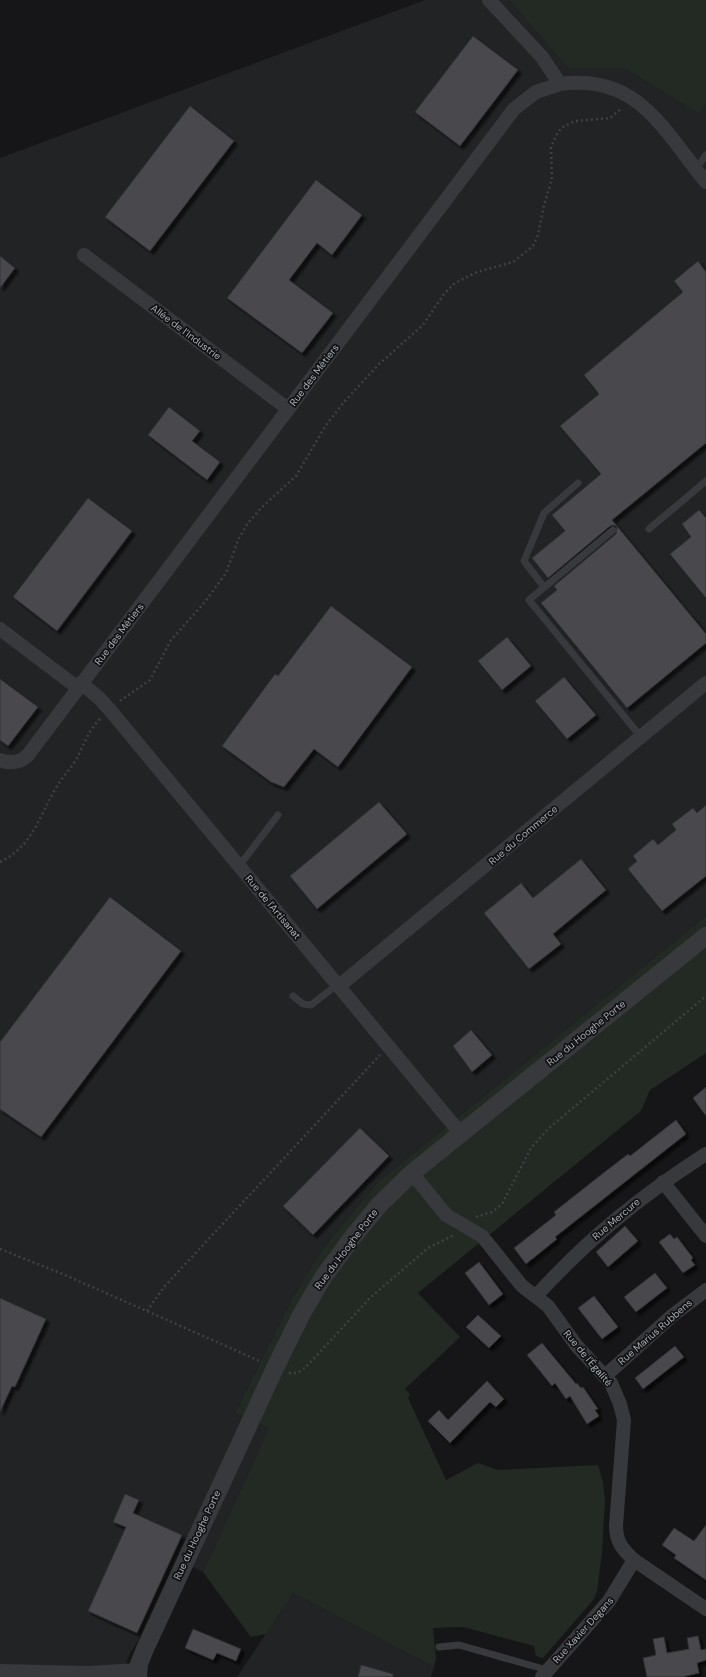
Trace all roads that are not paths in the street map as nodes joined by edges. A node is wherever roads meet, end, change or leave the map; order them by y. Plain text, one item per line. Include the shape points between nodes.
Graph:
1 (489, 0) edge
2 (560, 84) junction
3 (706, 155) edge
4 (696, 169) junction
5 (706, 182) edge
6 (84, 255) dead end
7 (288, 409) junction
8 (706, 481) edge
9 (578, 483) dead end
10 (613, 530) dead end
11 (649, 530) dead end
12 (544, 587) junction
13 (0, 629) edge
14 (706, 683) edge
15 (79, 686) junction
16 (641, 737) junction
17 (0, 760) edge
18 (278, 815) dead end
19 (239, 866) junction
20 (706, 936) edge
21 (339, 985) junction
22 (293, 996) dead end
23 (461, 1134) junction
24 (706, 1154) edge
25 (412, 1173) junction
26 (663, 1182) junction
27 (706, 1236) edge
28 (706, 1290) edge
29 (536, 1296) junction
30 (605, 1376) junction
31 (634, 1560) junction
32 (706, 1609) edge
33 (439, 1647) dead end
34 (0, 1671) edge
35 (138, 1674) edge
36 (544, 1674) edge

1 - 2 street via 542,57
2 - 4 street, Rue des Métiers via 599,83 616,88 632,97 660,124
2 - 7 street, Rue des Métiers via 536,92 514,110
3 - 4 lane
4 - 5 street, Rue des Métiers
6 - 7 street, Allée de l’Industrie
7 - 15 street, Rue des Métiers
8 - 11 lane
9 - 12 lane via 544,513 524,561
10 - 12 lane
12 - 16 lane via 529,600
13 - 15 street, Rue de l'Artisanat
14 - 16 street, Rue du Commerce
15 - 17 street, Rue des Métiers via 24,758 13,763
15 - 19 street, Rue de l'Artisanat via 99,698 110,710
16 - 21 street, Rue du Commerce
18 - 19 lane
19 - 21 street, Rue de l'Artisanat
20 - 23 street, Rue du Hooghe Porte
21 - 22 lane via 311,1006 303,1004
21 - 23 street, Rue de l'Artisanat
23 - 25 street, Rue du Hooghe Porte
24 - 26 street, Rue Mercure
25 - 29 street, Rue de l'Égalité via 446,1215 482,1236 522,1286
25 - 35 street, Rue du Hooghe Porte via 370,1216 333,1263 305,1308 145,1649
26 - 27 street
26 - 29 street, Rue Mercure via 625,1210 591,1240
28 - 30 street, Rue Marius Rubbens via 673,1315
29 - 30 street, Rue de l'Égalité via 548,1306 570,1338
30 - 31 street, Rue de l'Égalité via 614,1389 624,1420 616,1534 620,1546
31 - 32 street, Rue de l'Égalité
31 - 36 street, Rue Xavier Degans via 609,1601
33 - 36 lane via 459,1645
34 - 35 street

